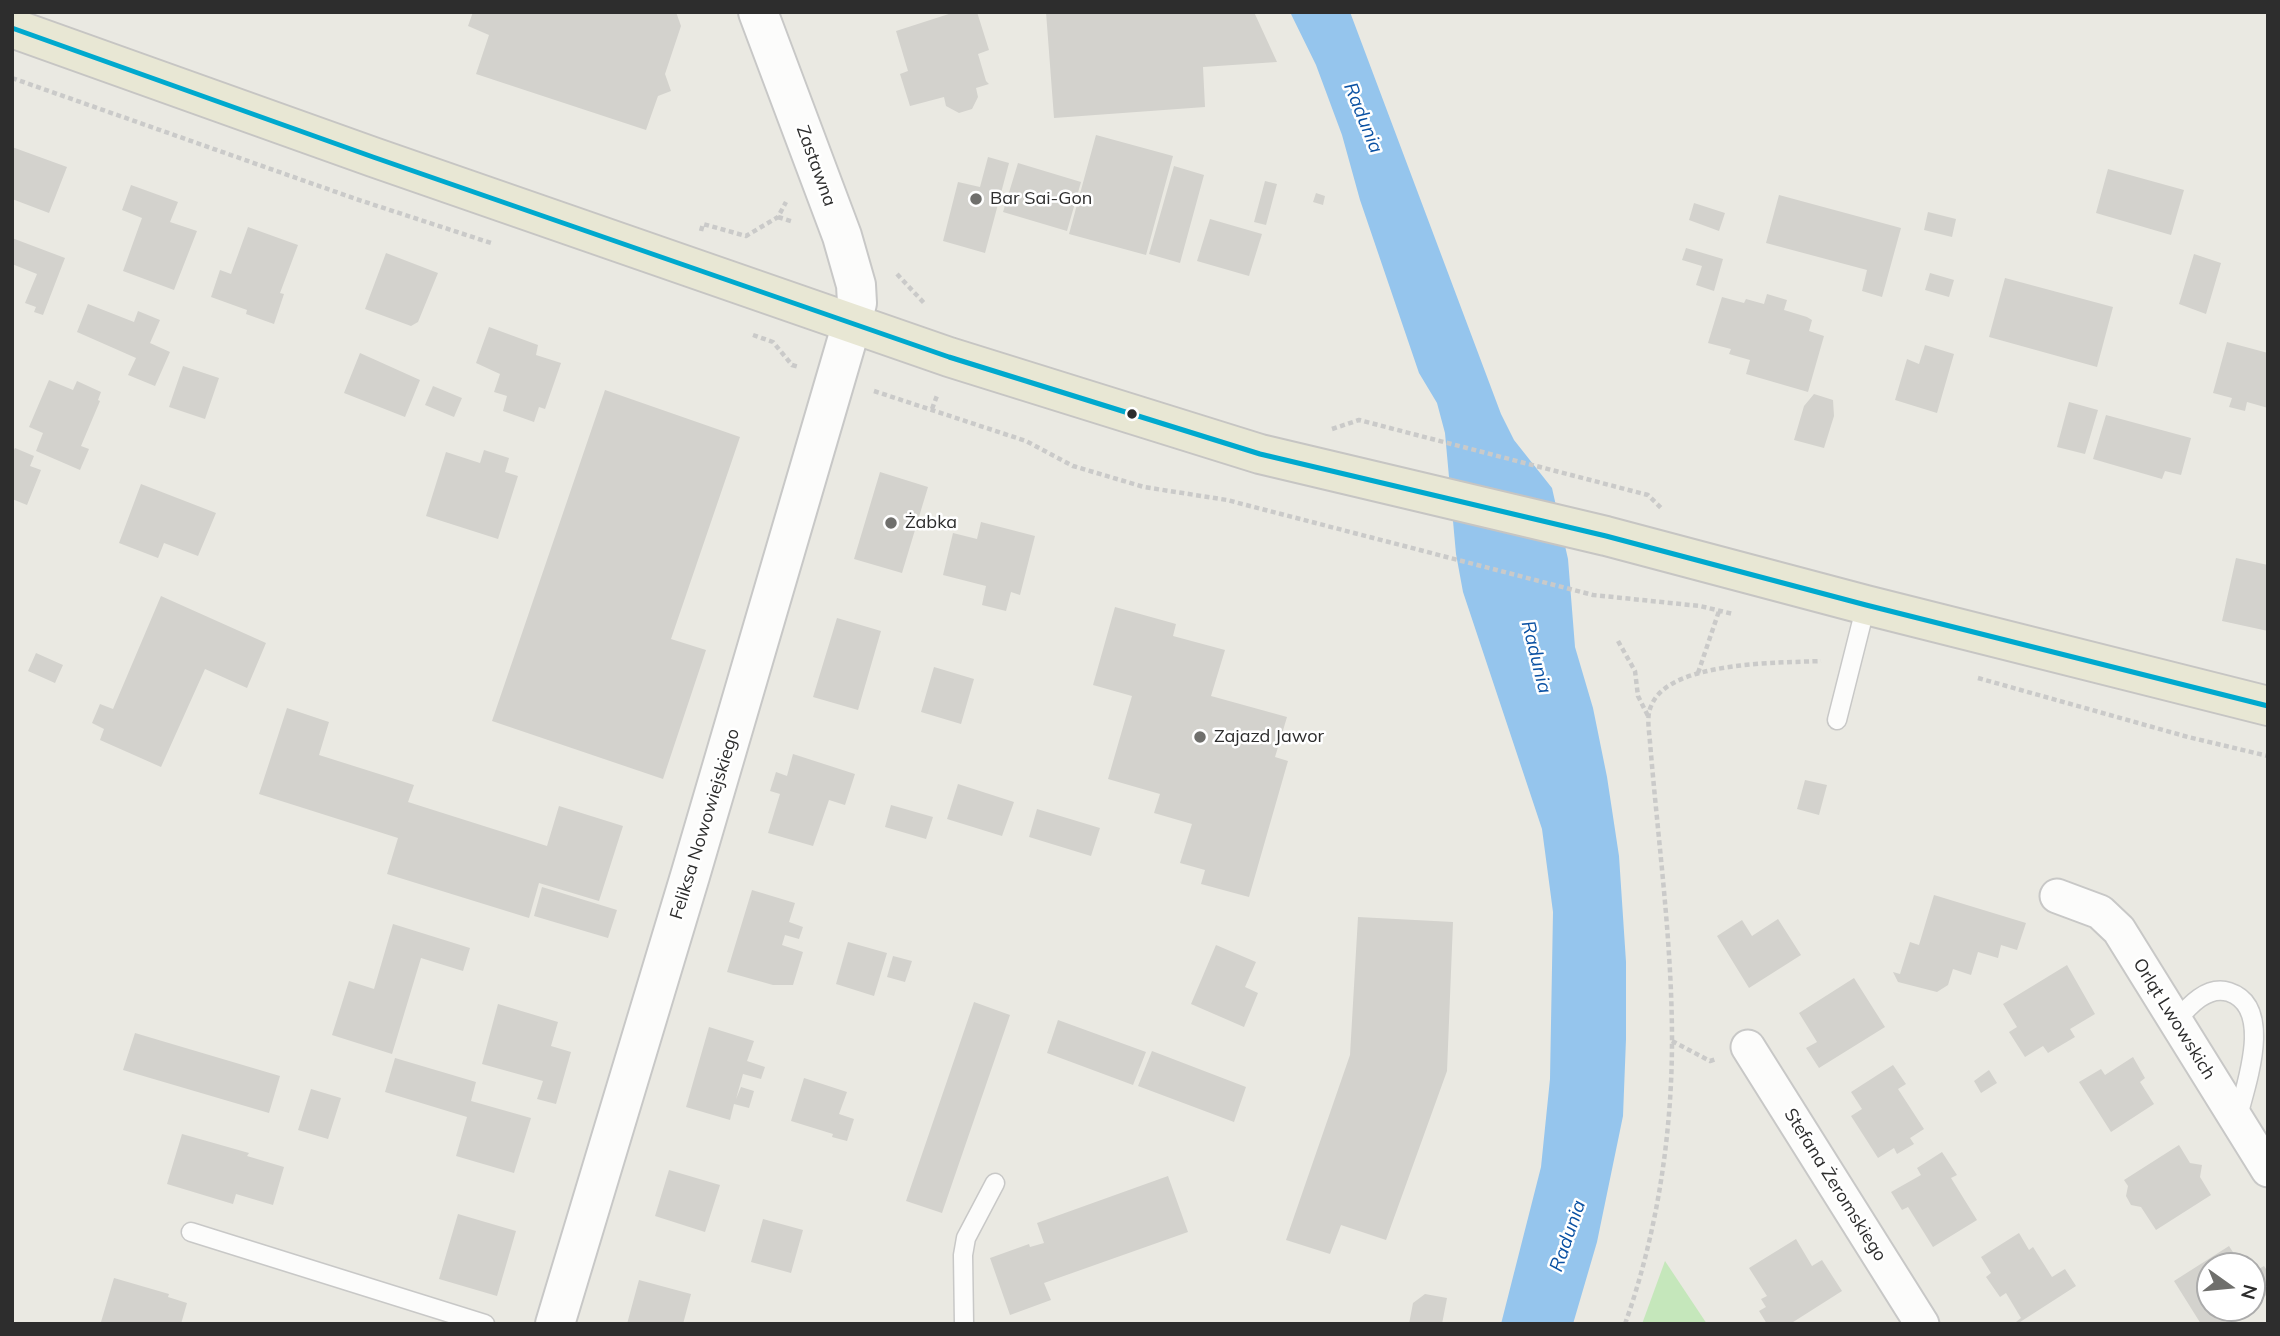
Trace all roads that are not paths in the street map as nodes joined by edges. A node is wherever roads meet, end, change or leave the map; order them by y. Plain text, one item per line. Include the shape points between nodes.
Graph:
1 (758, 12) edge
2 (12, 28) edge
3 (852, 323) junction
4 (1866, 605) junction
5 (2268, 706) edge
6 (1837, 720) dead end
7 (2057, 896) dead end
8 (2176, 1021) junction
9 (1748, 1047) dead end
10 (2237, 1120) junction
11 (2268, 1170) edge
12 (995, 1183) dead end
13 (191, 1232) dead end
14 (485, 1324) edge
15 (555, 1324) edge
16 (964, 1324) edge
17 (1922, 1324) edge

1 - 3 street, Zastawna via 842,236 856,285
2 - 3 main road
3 - 4 main road via 949,358 1260,454 1606,536
3 - 15 street, Feliksa Nowowiejskiego
4 - 5 main road
4 - 6 lane via 1851,642
7 - 8 street, Orląt Lwowskich via 2100,912 2119,930
8 - 10 street, Orląt Lwowskich
8 - 10 lane via 2202,995 2223,990 2239,996 2248,1006 2254,1049
9 - 17 street, Stefana Żeromskiego
10 - 11 street, Orląt Lwowskich
12 - 16 lane via 966,1238
13 - 14 lane

